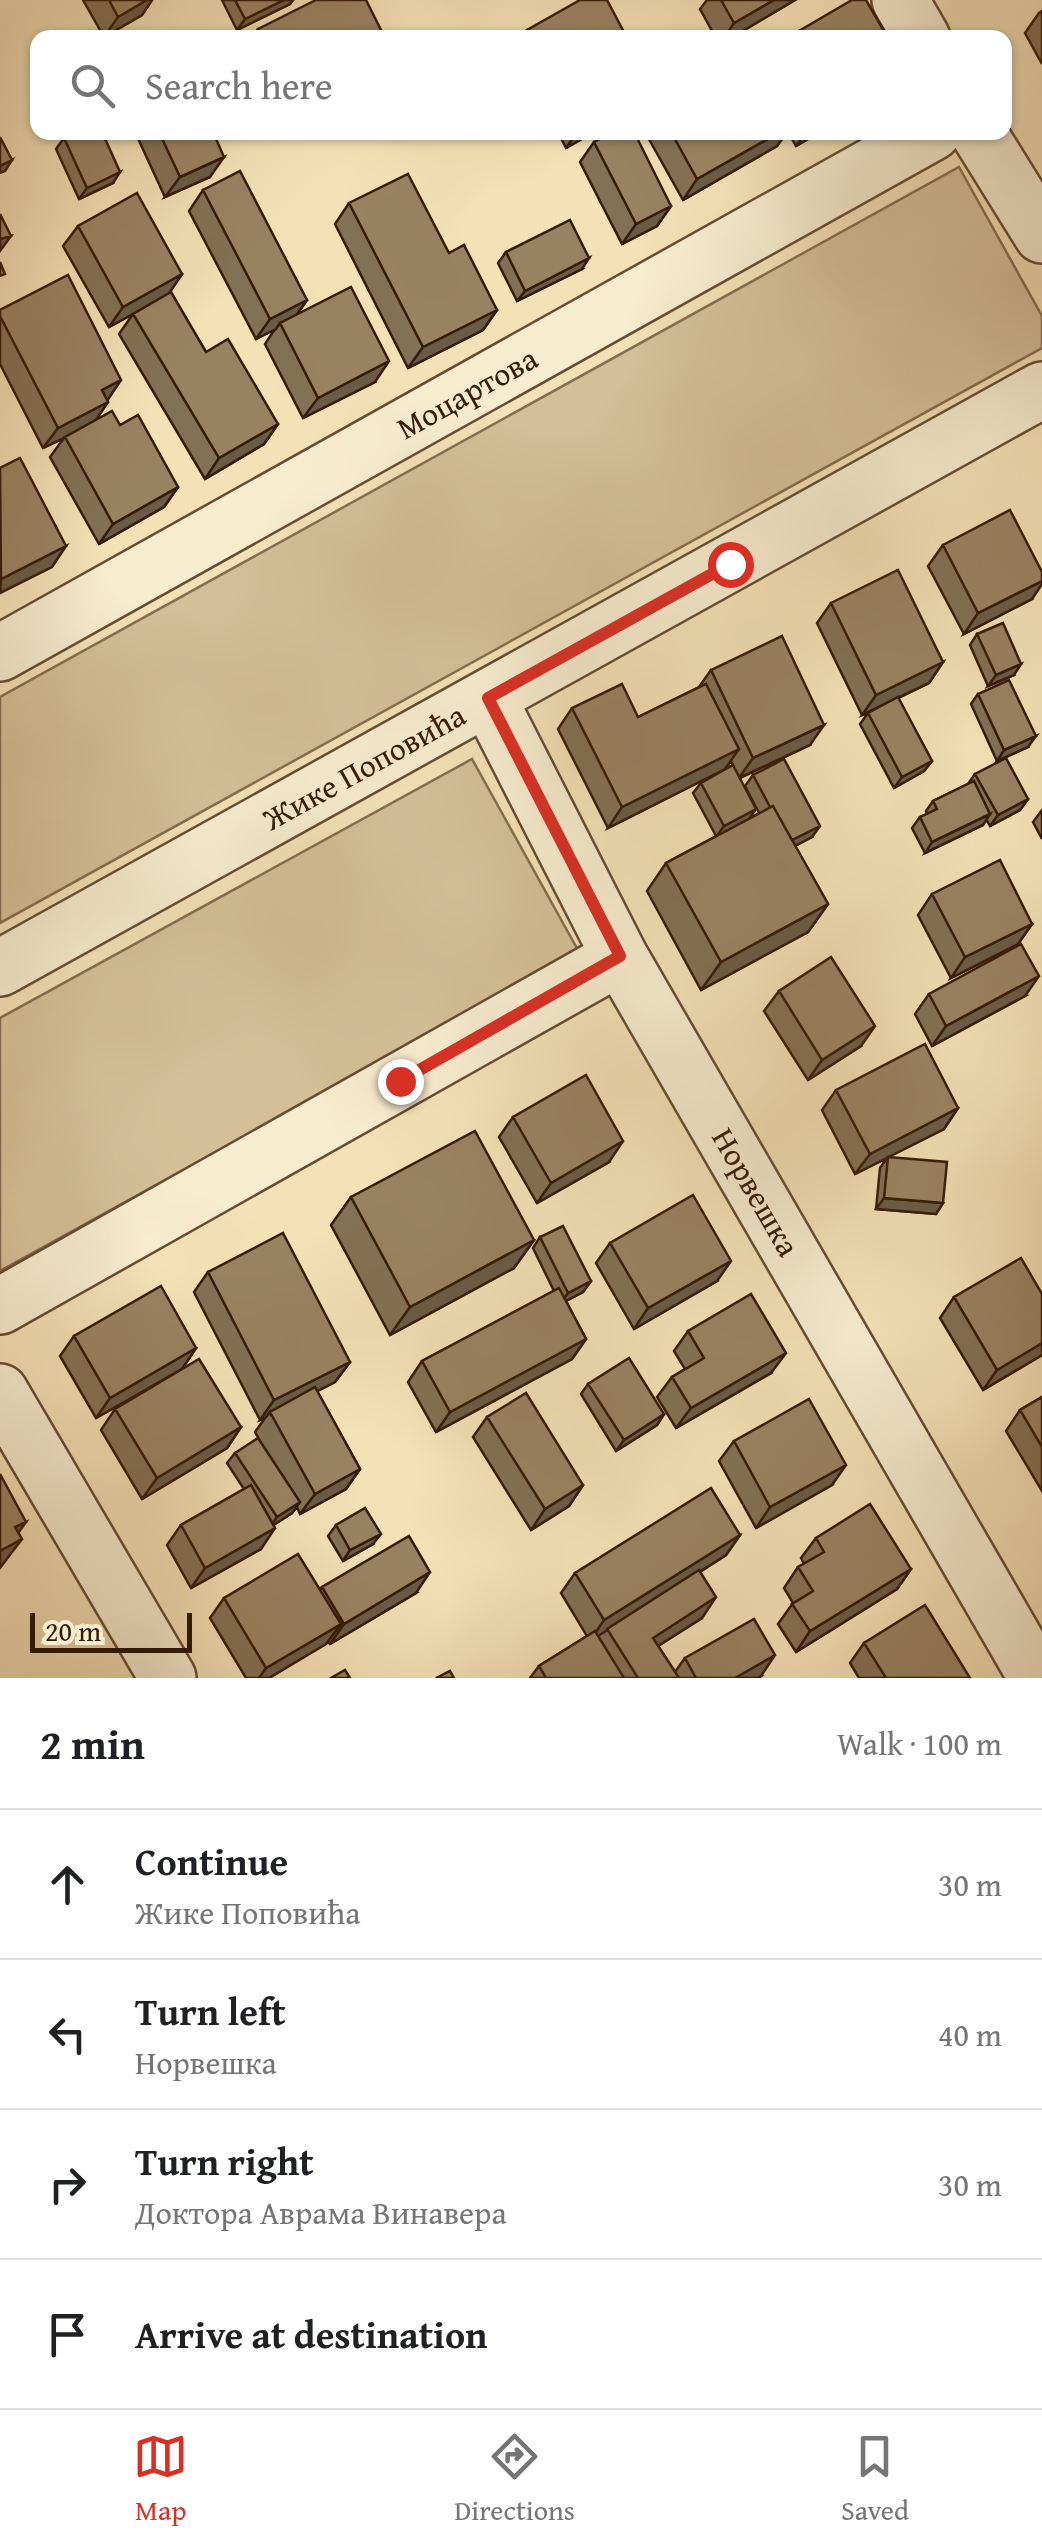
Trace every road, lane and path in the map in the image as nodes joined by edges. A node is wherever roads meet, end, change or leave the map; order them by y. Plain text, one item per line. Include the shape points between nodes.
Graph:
1 (900, 0) edge
2 (917, 30) edge
3 (919, 140) edge
4 (983, 140) edge
5 (1042, 235) edge
6 (1042, 390) edge
7 (0, 653) edge
8 (488, 698) junction
9 (620, 956) junction
10 (0, 968) edge
11 (0, 1306) edge
12 (0, 1392) edge
13 (168, 1678) edge
14 (1037, 1678) edge

1 - 2 street
3 - 7 street, Моцартова
4 - 5 street
6 - 8 street, Жике Поповића
8 - 9 street, Норвешка
8 - 10 street, Жике Поповића
9 - 11 street
9 - 14 street, Норвешка
12 - 13 street

